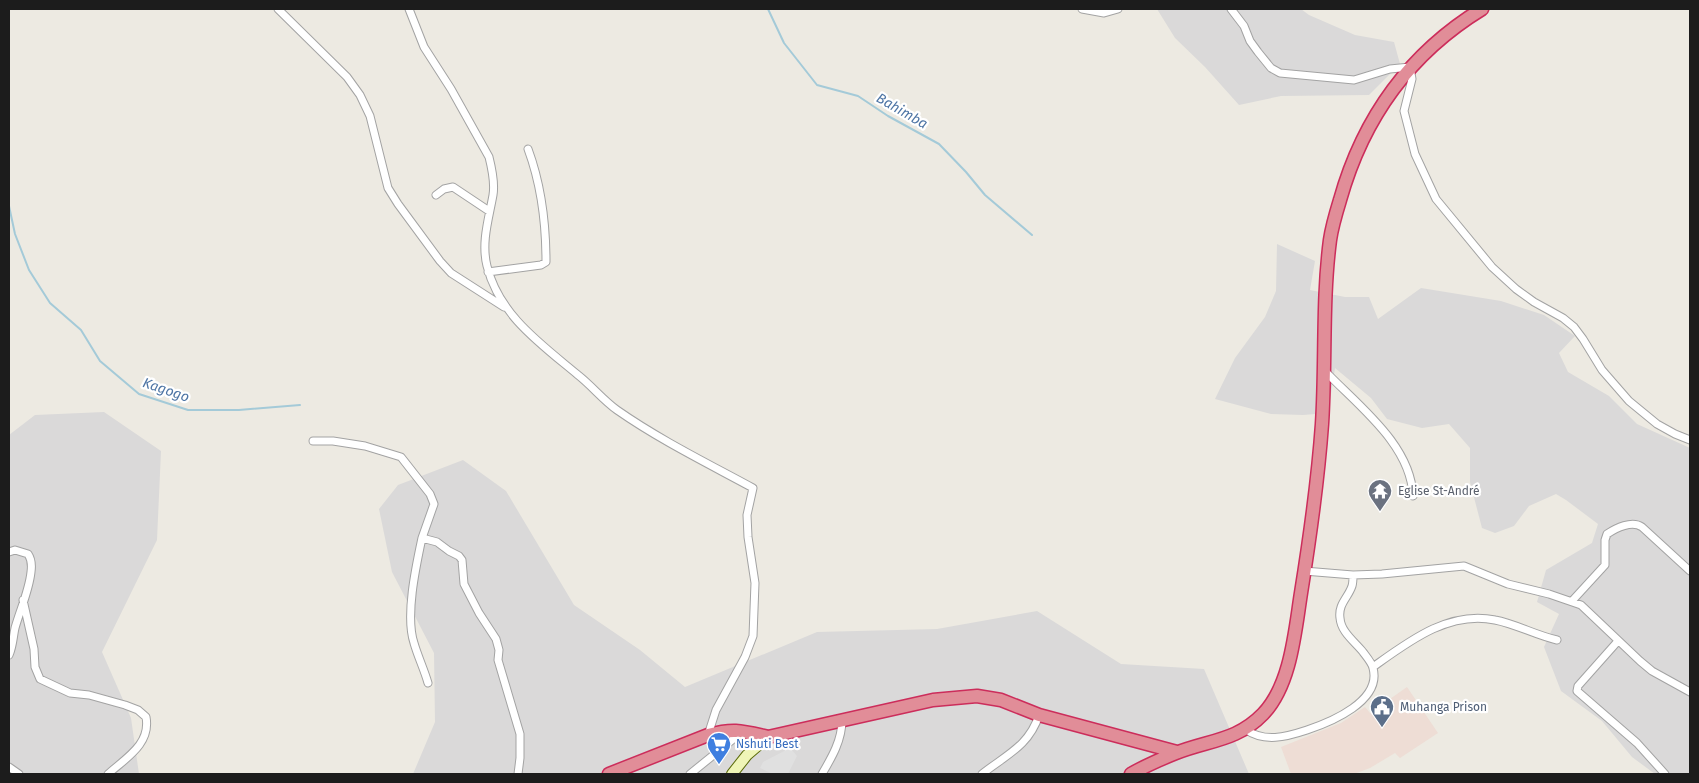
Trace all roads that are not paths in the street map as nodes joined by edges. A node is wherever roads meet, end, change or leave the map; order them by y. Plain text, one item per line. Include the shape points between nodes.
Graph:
1 (278, 9) edge
2 (409, 9) edge
3 (1082, 9) edge
4 (1118, 9) edge
5 (1231, 9) edge
6 (1482, 9) edge
7 (1410, 67) junction
8 (528, 149) dead end
9 (436, 194) dead end
10 (489, 211) junction
11 (488, 272) junction
12 (504, 307) junction
13 (1324, 369) junction
14 (313, 441) dead end
15 (1689, 441) edge
16 (1413, 496) dead end
17 (422, 538) junction
18 (9, 552) edge
19 (1304, 571) junction
20 (1690, 572) edge
21 (1354, 575) junction
22 (23, 600) junction
23 (1572, 601) junction
24 (1557, 640) dead end
25 (1618, 641) junction
26 (9, 654) edge
27 (1373, 667) junction
28 (428, 683) dead end
29 (1690, 692) edge
30 (1039, 714) junction
31 (842, 720) junction
32 (1245, 730) junction
33 (743, 731) junction
34 (708, 736) junction
35 (768, 737) junction
36 (1177, 752) junction
37 (9, 767) edge
38 (19, 774) edge
39 (108, 774) edge
40 (518, 774) edge
41 (609, 774) edge
42 (690, 774) edge
43 (732, 774) edge
44 (822, 774) edge
45 (982, 774) edge
46 (1131, 774) edge
47 (1665, 774) edge

1 - 12 street via 347,77 360,95 370,116 388,188 440,261 451,273
2 - 10 street via 424,47 489,157 493,193
3 - 4 street via 1104,13
5 - 7 street via 1258,52 1271,68 1280,73 1349,80
6 - 7 highway via 1446,33
7 - 13 highway via 1376,114 1343,189 1330,237 1325,289
7 - 15 street via 1412,79 1404,111 1415,154 1436,199 1492,267 1516,289 1574,327 1602,370 1629,401 1657,424
8 - 11 street via 542,211 546,262 541,266
9 - 10 street via 444,188 453,187
10 - 11 street via 484,251
11 - 12 street
12 - 34 street via 539,343 617,410 752,488 747,516 755,582 753,636 716,710
13 - 16 street via 1394,444 1408,467
13 - 19 highway via 1321,432
14 - 17 street via 365,446 401,457 434,504
17 - 28 street via 411,616 413,642
17 - 40 street via 437,542 462,560 464,584 496,639 498,660 520,734
18 - 22 street via 24,552 31,559 32,571
19 - 21 street
19 - 32 highway via 1294,640 1277,694 1263,714
20 - 23 street via 1642,527 1631,524 1607,534 1606,565
21 - 23 street via 1464,566 1508,584
21 - 27 street via 1340,610 1340,620
22 - 26 street
22 - 39 street via 35,667 40,678 70,693 125,705 146,717 148,730 141,745
23 - 25 street via 1588,611
24 - 27 street via 1494,620 1462,619 1406,643
25 - 29 street via 1652,670
25 - 47 street via 1577,691 1630,736
27 - 32 street via 1372,686 1368,693 1338,718 1277,738 1258,736
30 - 31 highway via 1001,700 966,695
30 - 36 highway
30 - 45 street via 1024,742
31 - 35 highway
31 - 44 street via 838,744
32 - 36 highway
33 - 34 highway via 723,731
33 - 35 highway
33 - 42 street
34 - 41 highway
35 - 43 street
36 - 46 highway
37 - 38 street

